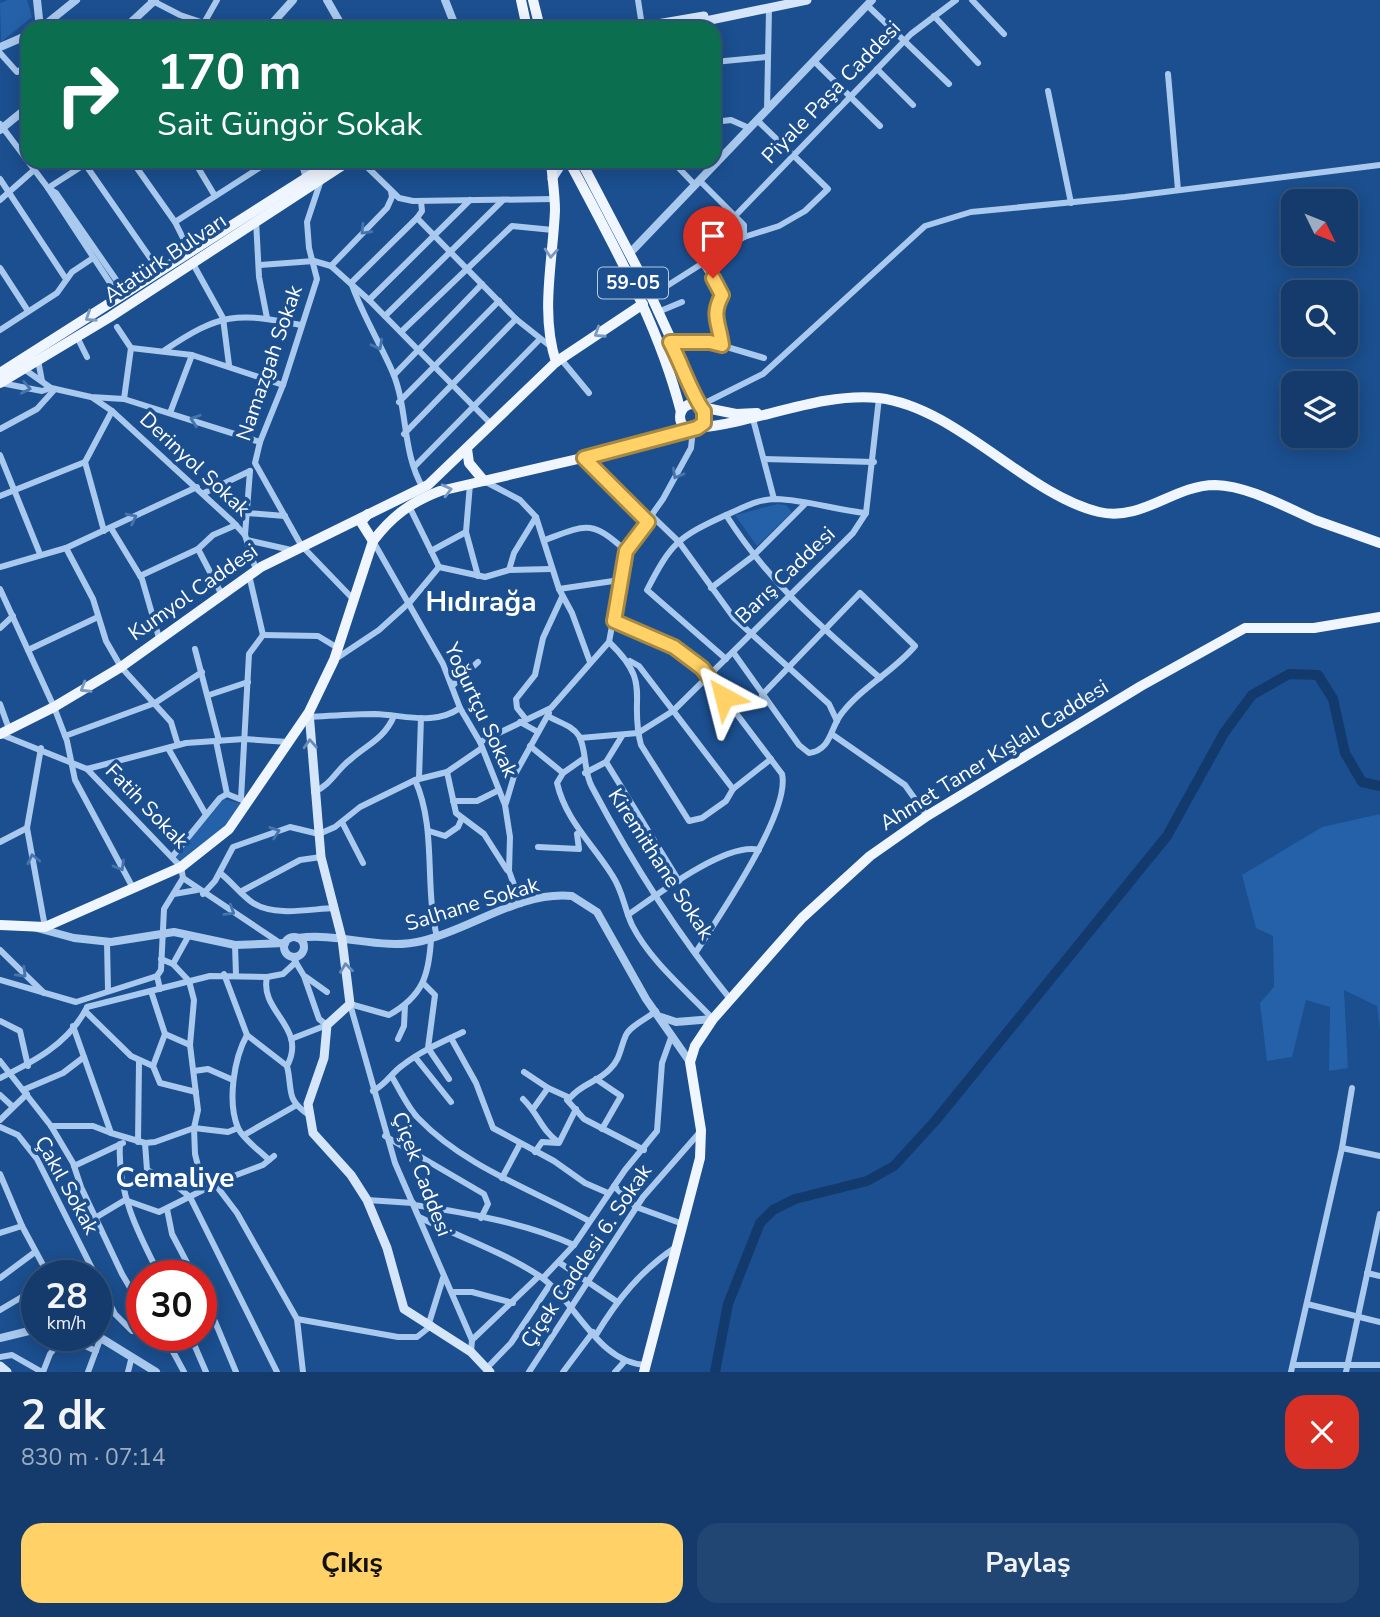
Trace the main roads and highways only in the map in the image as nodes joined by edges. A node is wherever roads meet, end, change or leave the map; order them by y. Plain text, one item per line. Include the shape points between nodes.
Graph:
1 (522, 0) edge
2 (533, 0) edge
3 (807, 0) edge
4 (766, 6) edge
5 (525, 21) edge
6 (539, 21) edge
7 (673, 21) edge
8 (702, 21) edge
9 (551, 168) edge
10 (559, 168) edge
11 (572, 168) edge
12 (585, 168) edge
13 (318, 170) edge
14 (552, 179) junction
15 (308, 181) junction
16 (191, 257) junction
17 (648, 299) junction
18 (558, 360) junction
19 (20, 366) junction
20 (0, 380) edge
21 (700, 406) junction
22 (792, 410) junction
23 (681, 412) junction
24 (693, 429) junction
25 (467, 449) junction
26 (457, 459) junction
27 (484, 481) junction
28 (470, 484) junction
29 (372, 512) junction
30 (373, 541) junction
31 (1380, 545) edge
32 (1380, 617) edge
33 (309, 715) junction
34 (2, 733) edge
35 (0, 925) edge
36 (0, 1366) edge
37 (486, 1368) edge
38 (645, 1368) edge
39 (7, 1372) edge
40 (473, 1372) edge

1 - 5 main road
2 - 6 main road
3 - 4 main road
4 - 7 main road
4 - 8 main road
9 - 14 main road
10 - 14 main road
11 - 17 main road, 59-05
12 - 17 main road
13 - 15 main road, Atatürk Bulvarı
14 -> 18 main road via 555,199 548,289 550,346
15 - 16 main road, Atatürk Bulvarı
15 - 16 main road, Atatürk Bulvarı via 256,220
16 -> 19 main road, Atatürk Bulvarı via 160,272
16 - 19 main road, Atatürk Bulvarı via 77,337
17 -> 18 main road, Kumyol Caddesi
17 - 21 main road
17 - 23 main road, 59-05
18 - 25 main road, Kumyol Caddesi
19 - 20 main road, Atatürk Bulvarı
21 - 22 main road via 746,415
21 - 23 main road via 689,404
21 - 24 main road via 705,419
22 - 24 main road via 732,426
22 - 31 main road via 836,400 879,398 909,407 968,437 1086,509 1128,513 1196,486 1219,485
23 - 24 main road via 681,420
24 - 27 main road
25 - 26 main road, Kumyol Caddesi
25 - 27 main road via 469,463
26 - 28 main road via 468,471
26 - 29 main road, Kumyol Caddesi via 421,488
27 - 28 main road
30 -> 28 main road via 408,504
29 - 30 main road via 361,522
29 -> 34 main road, Kumyol Caddesi via 252,573 121,667
30 - 33 main road via 334,660
32 - 38 main road, Ahmet Taner Kışlalı Caddesi via 1314,628 1245,628 927,816 870,856 824,897 713,1019 695,1046 690,1062 701,1130 700,1158
33 - 35 main road via 222,834 182,873 40,927
37 -> 33 main road via 471,1352 404,1309 387,1248 367,1200 313,1133 308,1104 324,1058 327,1025 350,1004 342,939 321,857
36 - 39 main road
37 - 40 main road

